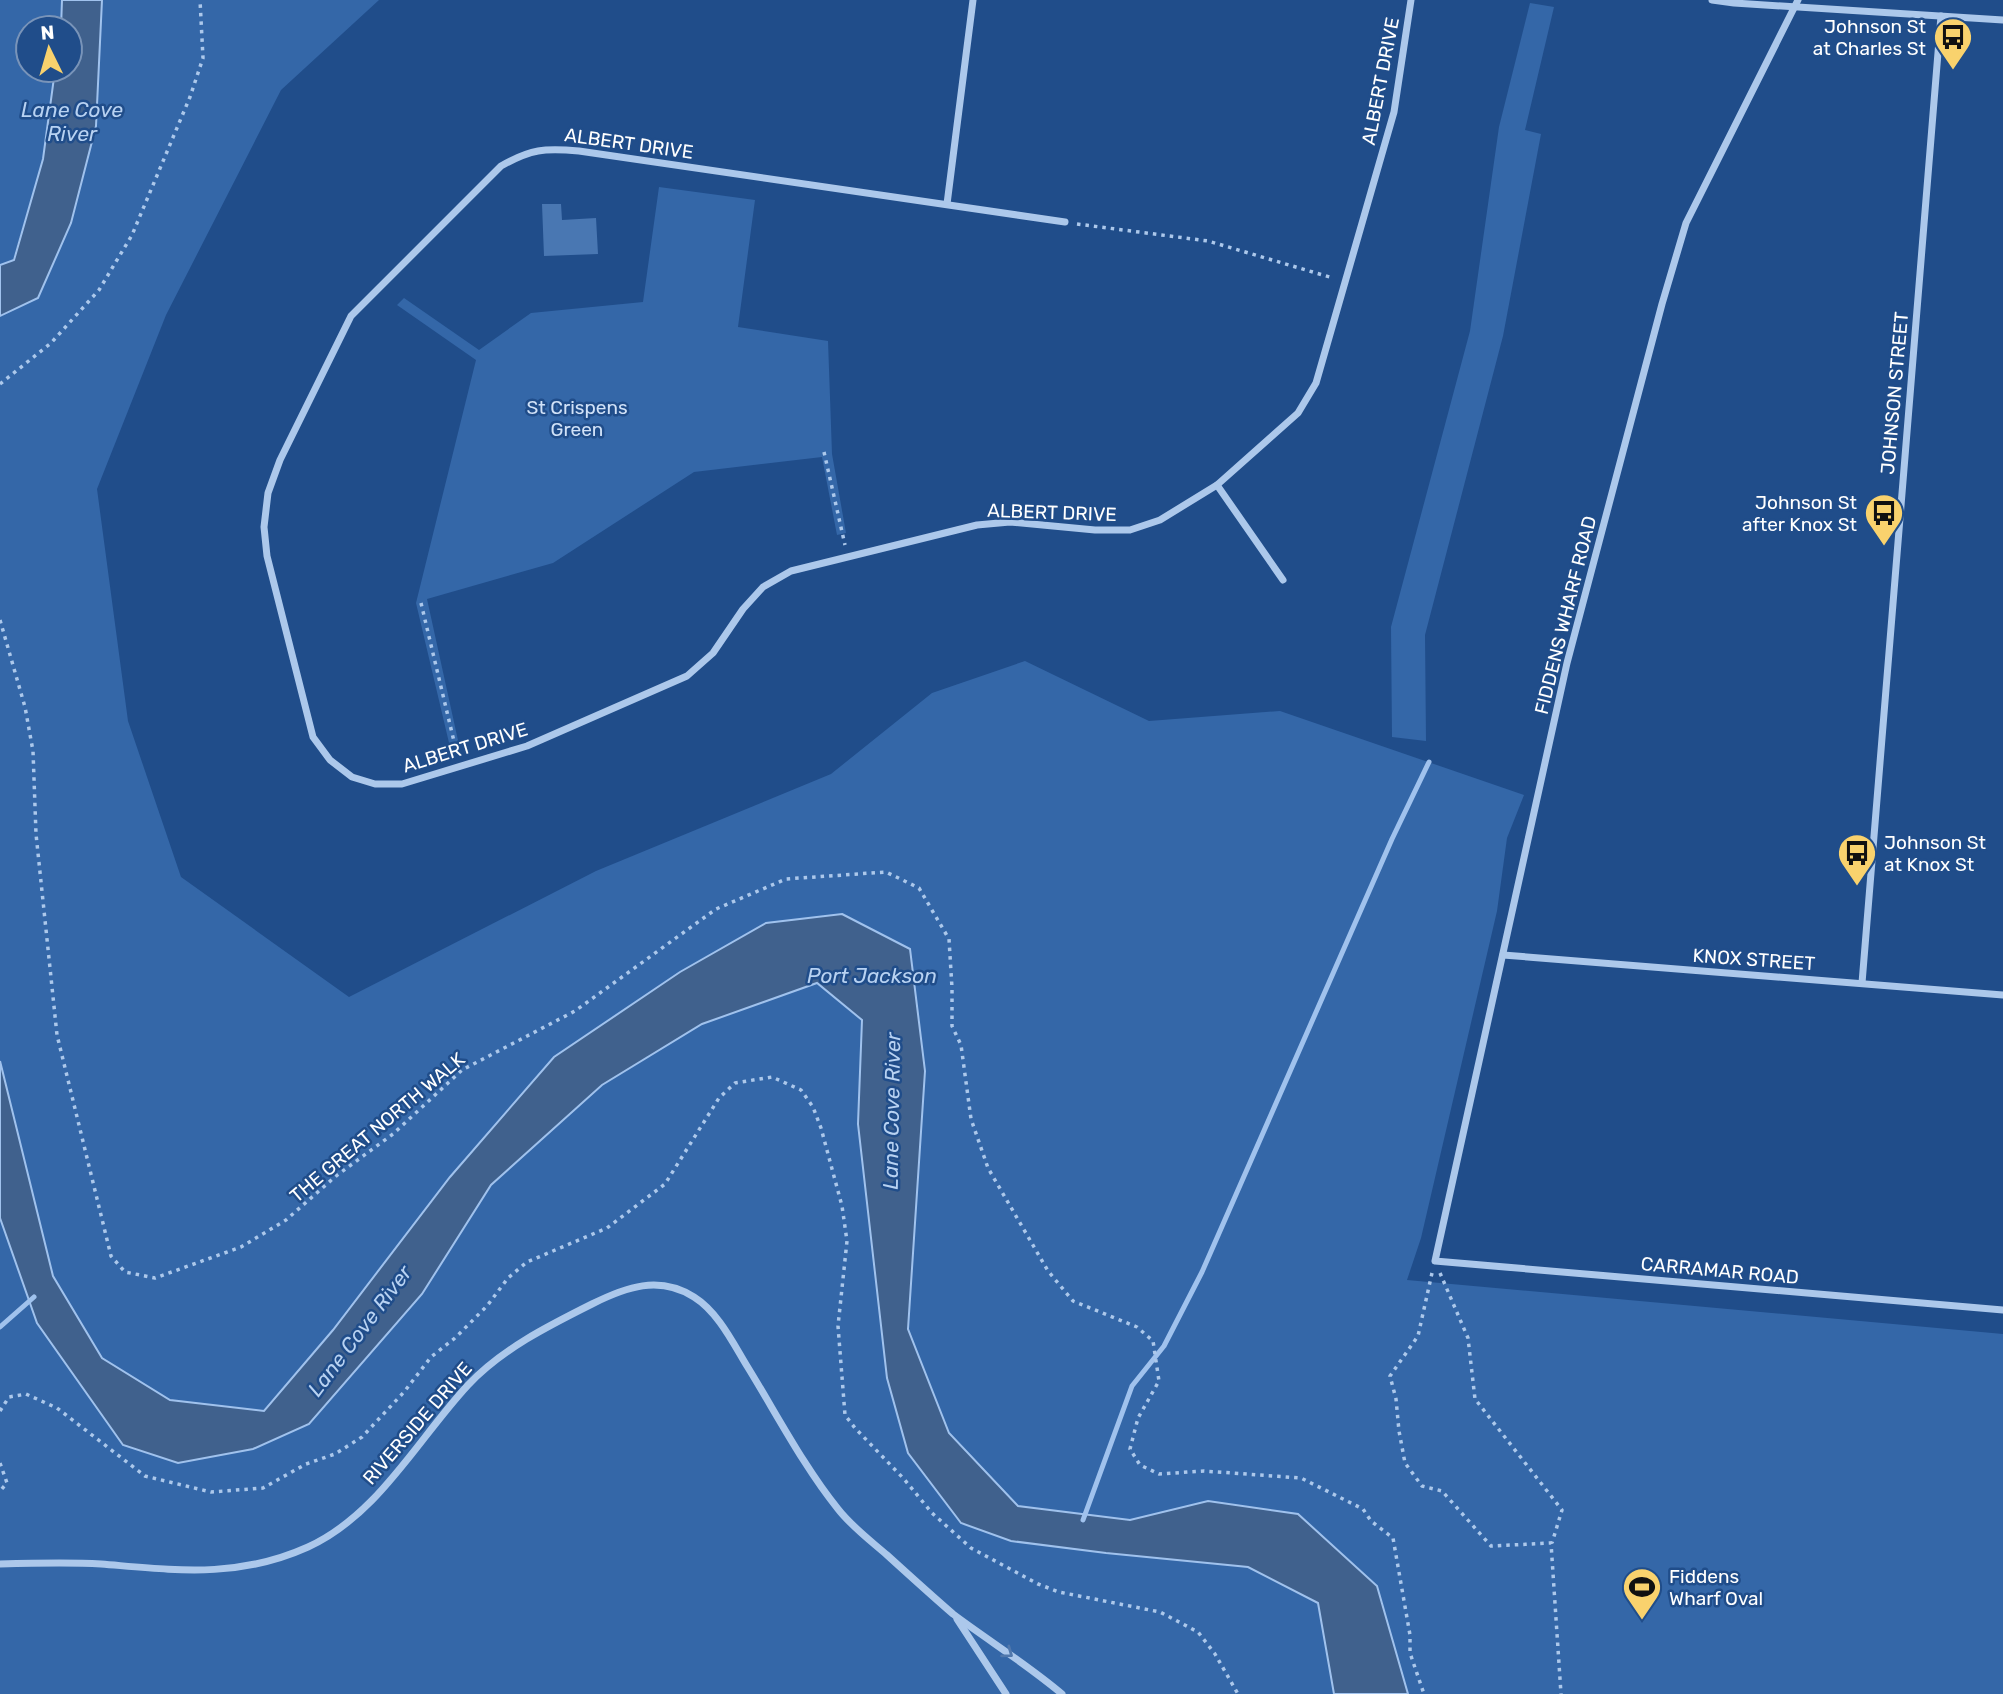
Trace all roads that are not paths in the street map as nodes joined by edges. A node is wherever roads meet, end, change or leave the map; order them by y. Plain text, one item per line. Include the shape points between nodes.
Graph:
1 (973, 0) edge
2 (1410, 0) edge
3 (1712, 0) edge
4 (1796, 4) edge
5 (1941, 16) junction
6 (2003, 20) edge
7 (947, 204) junction
8 (1065, 222) road end
9 (1217, 485) junction
10 (1283, 580) dead end
11 (1503, 955) junction
12 (1862, 983) junction
13 (2003, 995) edge
14 (1435, 1261) joint
15 (2003, 1310) edge
16 (0, 1564) edge
17 (953, 1613) junction
18 (1006, 1694) edge
19 (1062, 1694) edge

1 - 7 street
2 - 9 street, ALBERT DRIVE via 1394,112 1316,383 1297,412
3 - 4 street
4 - 5 street
4 - 11 street, FIDDENS WHARF ROAD via 1686,223 1567,663
5 - 6 street
5 - 12 street, JOHNSON STREET
7 - 8 street, ALBERT DRIVE
7 - 9 street, ALBERT DRIVE via 579,151 522,154 501,166 351,316 279,460 268,493 267,556 313,737 330,760 352,777 376,784 402,784 527,746 687,676 713,653 763,587 791,571 977,525 1010,522 1130,530 1160,520
9 - 10 street
11 - 12 street, KNOX STREET
11 - 14 street, FIDDENS WHARF ROAD
12 - 13 street, KNOX STREET
14 - 15 street, CARRAMAR ROAD
16 - 17 street, RIVERSIDE DRIVE via 231,1570 304,1549 335,1532 367,1504 470,1384 501,1356 609,1296 647,1285 679,1289 714,1316 838,1509
17 - 18 street, RIVERSIDE DRIVE
17 -> 19 street, RIVERSIDE DRIVE

